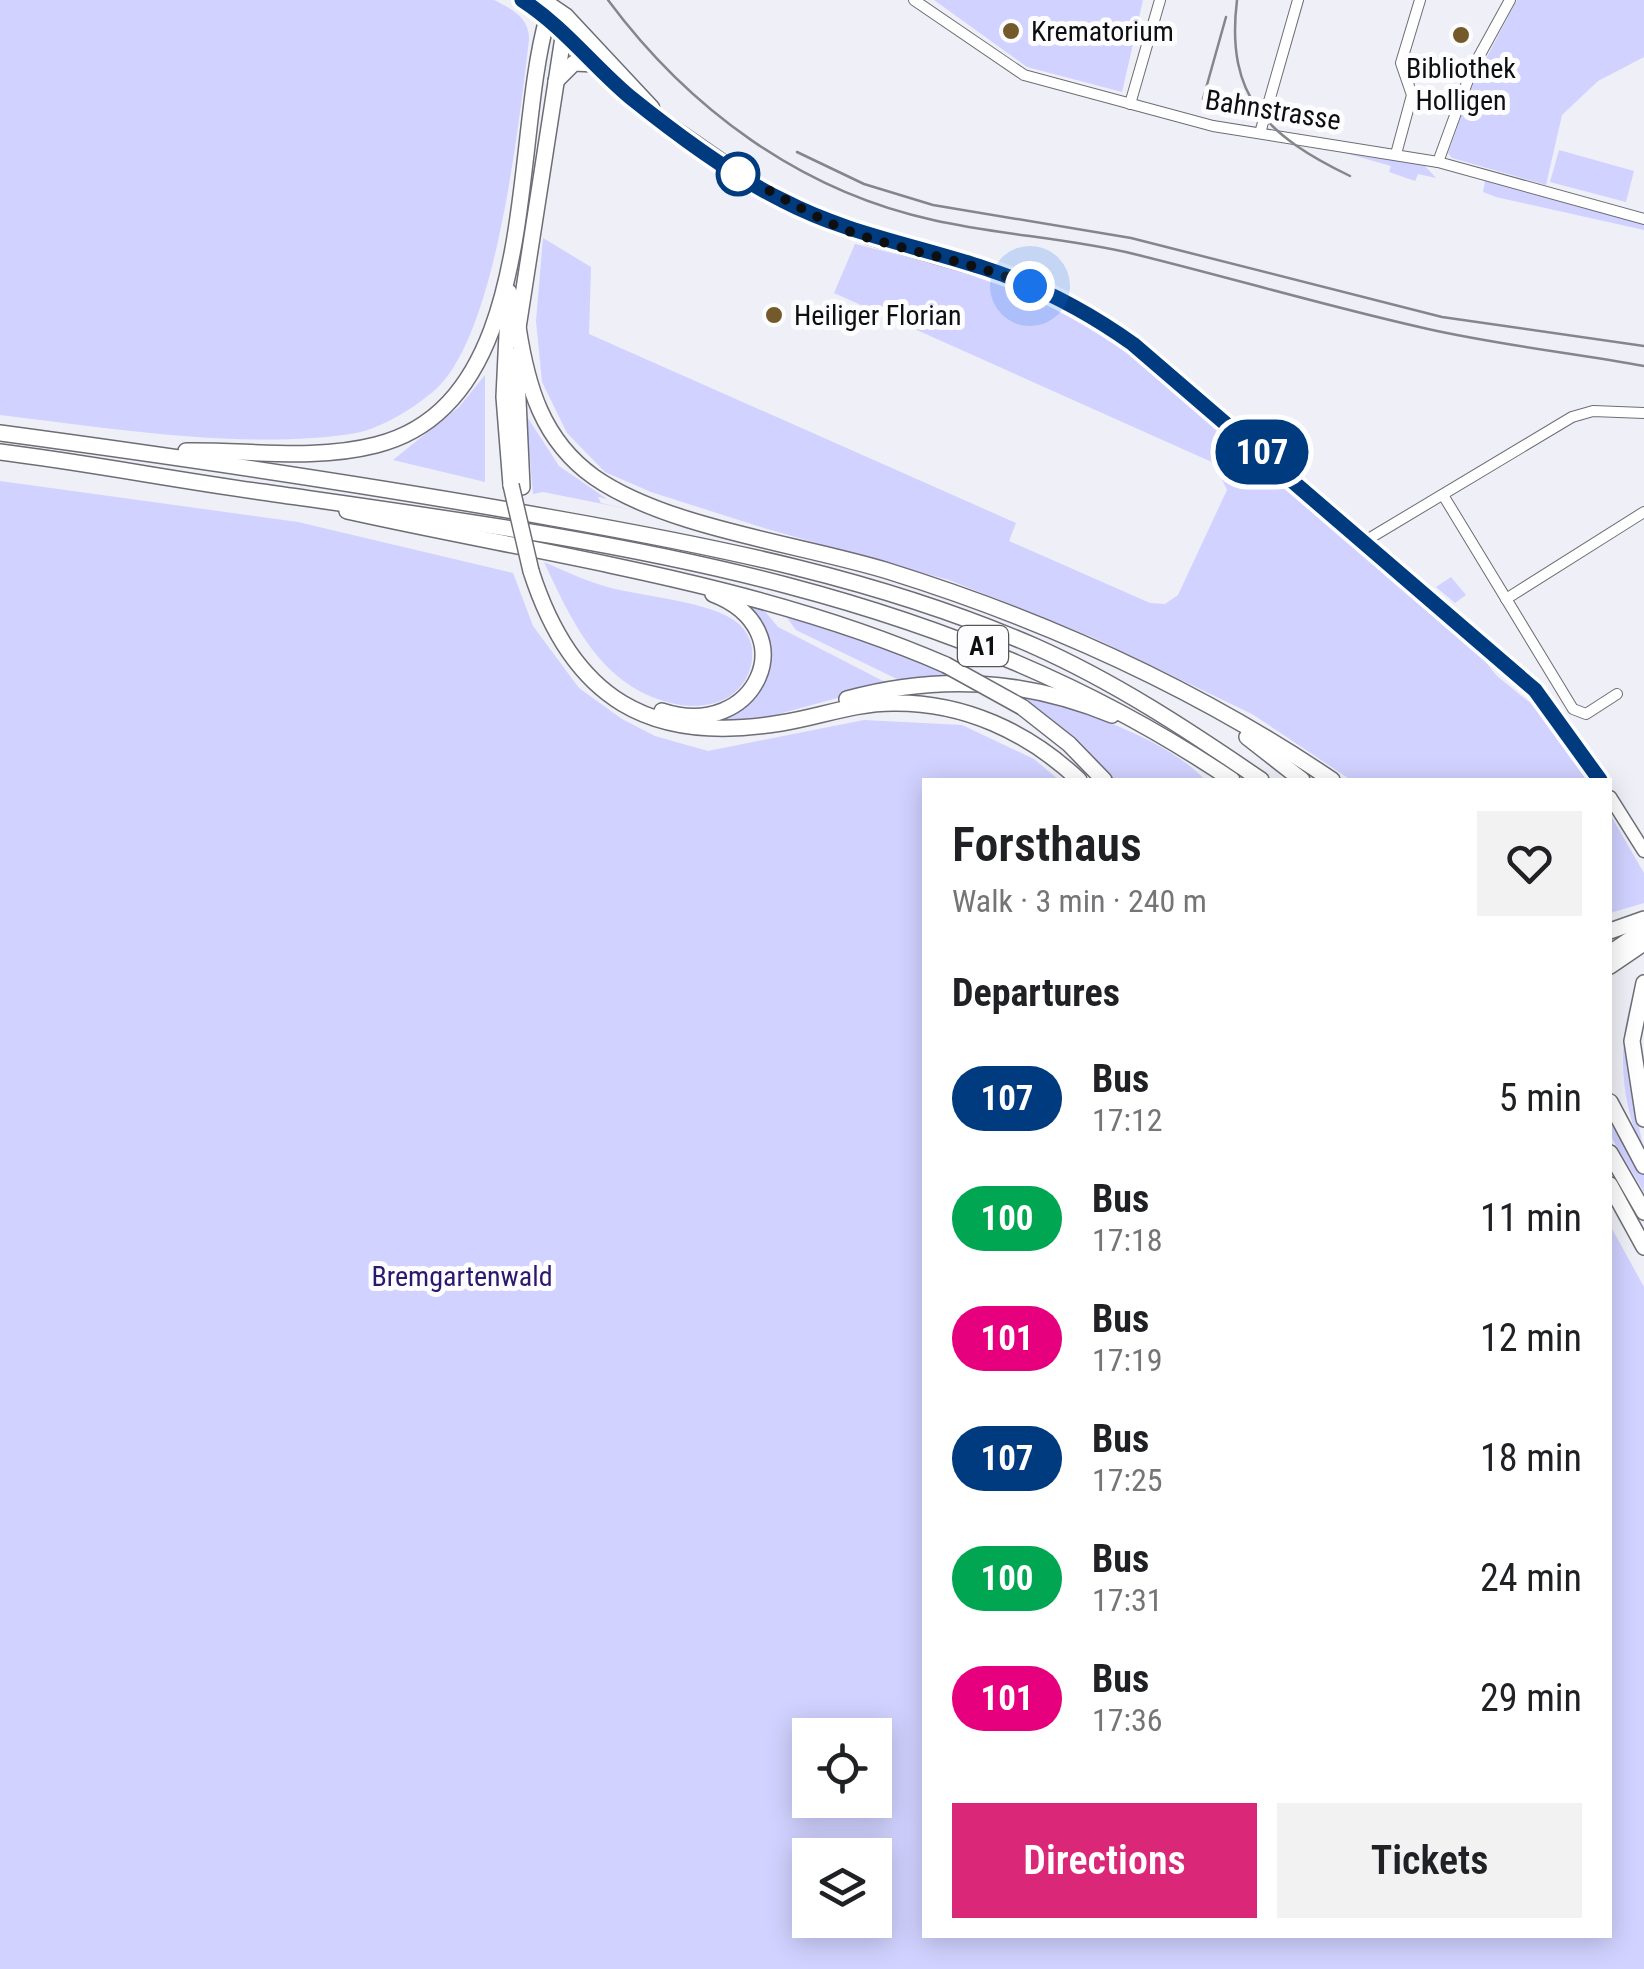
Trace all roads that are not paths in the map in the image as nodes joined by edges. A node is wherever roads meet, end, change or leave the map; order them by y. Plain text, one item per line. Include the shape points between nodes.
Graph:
1 (522, 0) edge
2 (570, 0) edge
3 (914, 0) edge
4 (1160, 0) edge
5 (1298, 0) edge
6 (1420, 0) edge
7 (1510, 0) edge
8 (549, 6) edge
9 (566, 23) junction
10 (596, 64) junction
11 (554, 84) junction
12 (1130, 104) junction
13 (663, 118) junction
14 (1260, 133) junction
15 (1396, 154) junction
16 (1438, 162) junction
17 (1644, 219) edge
18 (512, 248) junction
19 (518, 326) junction
20 (1644, 414) edge
21 (0, 433) edge
22 (0, 452) edge
23 (137, 452) junction
24 (516, 486) junction
25 (265, 492) junction
26 (1442, 495) junction
27 (1644, 512) edge
28 (1366, 542) junction
29 (536, 572) junction
30 (657, 575) junction
31 (1506, 599) junction
32 (1110, 657) junction
33 (1130, 694) junction
34 (1617, 694) dead end
35 (748, 728) junction
36 (1209, 765) junction
37 (1076, 778) edge
38 (1102, 778) edge
39 (1229, 778) edge
40 (1258, 778) edge
41 (1275, 778) edge
42 (1299, 778) edge
43 (1329, 778) edge
44 (1599, 778) edge
45 (1612, 799) edge
46 (1644, 851) edge
47 (1644, 919) edge
48 (1612, 929) edge
49 (1644, 930) edge
50 (1644, 943) edge
51 (1612, 951) edge
52 (1612, 965) edge
53 (1644, 983) edge
54 (1612, 1106) edge
55 (1644, 1119) edge
56 (1612, 1157) edge
57 (1644, 1166) edge
58 (1612, 1189) edge
59 (1644, 1212) edge
60 (1644, 1248) edge

1 - 8 main road
2 - 9 main road
3 - 12 street, Bahnstrasse via 1016,72
4 - 12 street
5 - 14 street
6 - 15 street via 1401,63 1412,95
7 - 16 street via 1472,69
8 - 9 main road
8 - 18 highway
9 - 10 main road
9 - 11 highway
9 - 13 main road
10 - 11 highway via 574,63
10 - 13 main road
11 - 19 highway
12 - 14 street, Bahnstrasse
13 - 28 main road via 744,178 812,215 869,238 996,272 1093,318 1151,358
14 - 15 street, Bahnstrasse
15 - 16 street, Bahnstrasse
16 - 17 street, Bahnstrasse
18 - 23 highway via 473,372 450,402 412,431 325,453
18 - 24 highway via 504,397
19 - 24 highway
19 - 32 highway via 530,391 547,428 606,484 654,507 946,590
20 - 26 street via 1576,416
21 - 23 highway, A1
22 - 25 highway, A1
23 - 33 highway, A1 via 488,506 767,559 955,615
24 - 29 highway
25 - 30 highway
25 - 36 highway, A1 via 536,531 837,597 1052,675
26 - 28 street
26 - 31 street
27 - 31 street
28 - 44 main road via 1535,690
29 - 30 highway via 576,646 614,686 668,714 703,718 727,712 752,691 762,671 755,626 728,601
29 - 35 highway via 563,642 608,694 683,728
30 - 38 highway, bridge via 802,611 946,665 1022,707
31 - 34 street via 1577,712 1586,714
32 - 42 highway via 1221,718
32 - 43 highway via 1200,700
33 - 40 highway, A1
33 - 41 highway via 1149,698
35 - 36 highway via 904,686 1010,685 1090,706
35 - 37 highway via 877,704 936,706 1016,733
36 - 39 highway, A1
45 - 46 main road
47 - 48 highway
49 - 51 highway
50 - 52 highway
53 - 55 highway via 1632,1041
54 - 57 highway
56 - 59 highway
58 - 60 highway

